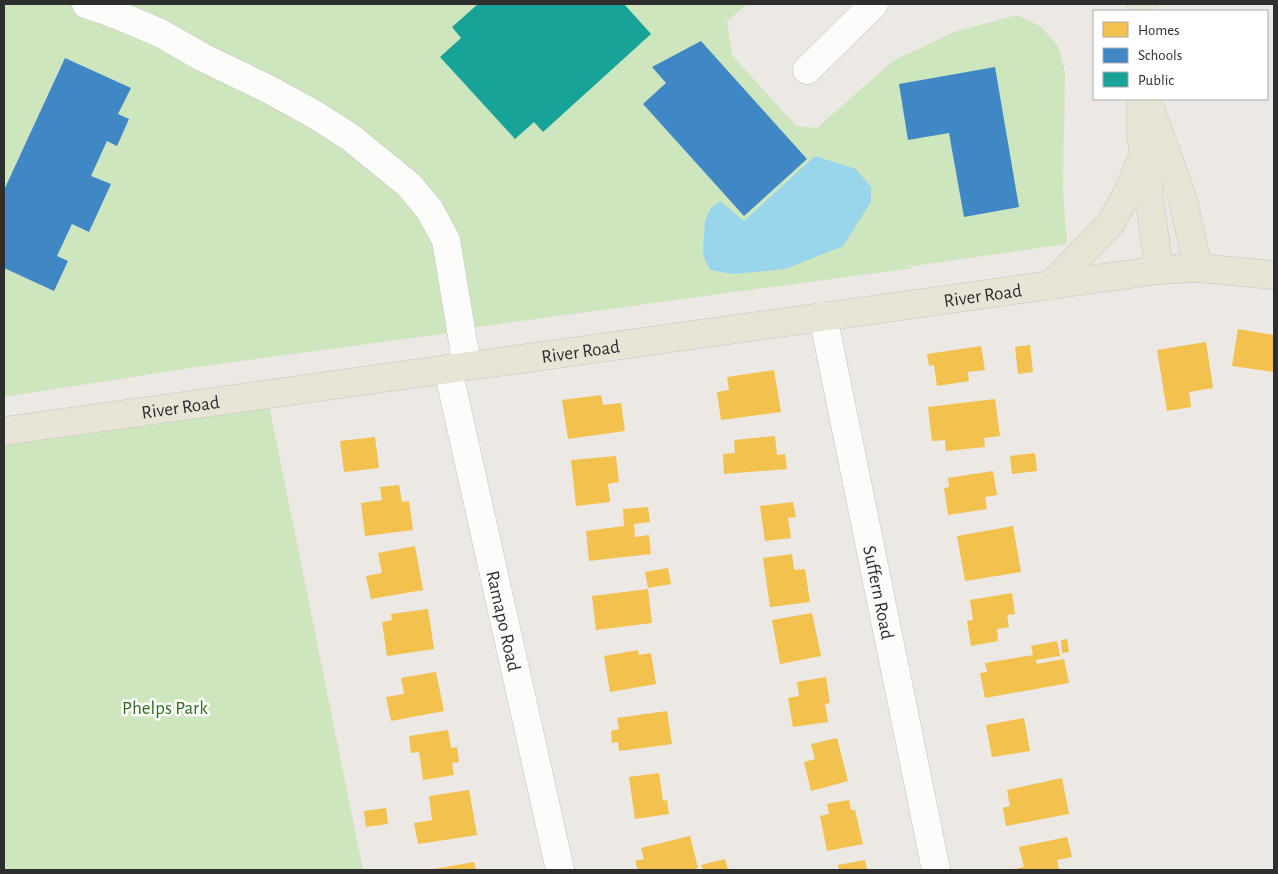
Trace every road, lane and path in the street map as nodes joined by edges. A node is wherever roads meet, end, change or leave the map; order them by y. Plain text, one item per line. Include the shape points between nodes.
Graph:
1 (86, 4) edge
2 (874, 4) edge
3 (807, 70) dead end
4 (1141, 100) edge
5 (1147, 100) edge
6 (1144, 155) junction
7 (1198, 268) junction
8 (1159, 270) junction
9 (1274, 275) edge
10 (1050, 286) junction
11 (824, 316) junction
12 (458, 368) junction
13 (4, 432) edge
14 (560, 870) edge
15 (936, 870) edge

1 - 12 street, Ramapo Road via 160,34 314,114 350,137 409,185 429,209 446,240
2 - 3 street
4 - 6 main road
5 - 7 main road via 1183,200
6 - 8 main road
6 - 10 main road via 1111,223
7 - 8 main road, River Road
7 - 9 main road, River Road
8 - 10 main road, River Road
10 - 11 main road, River Road
11 - 12 main road, River Road
11 - 15 street, Suffern Road
12 - 13 main road, River Road
12 - 14 street, Ramapo Road

